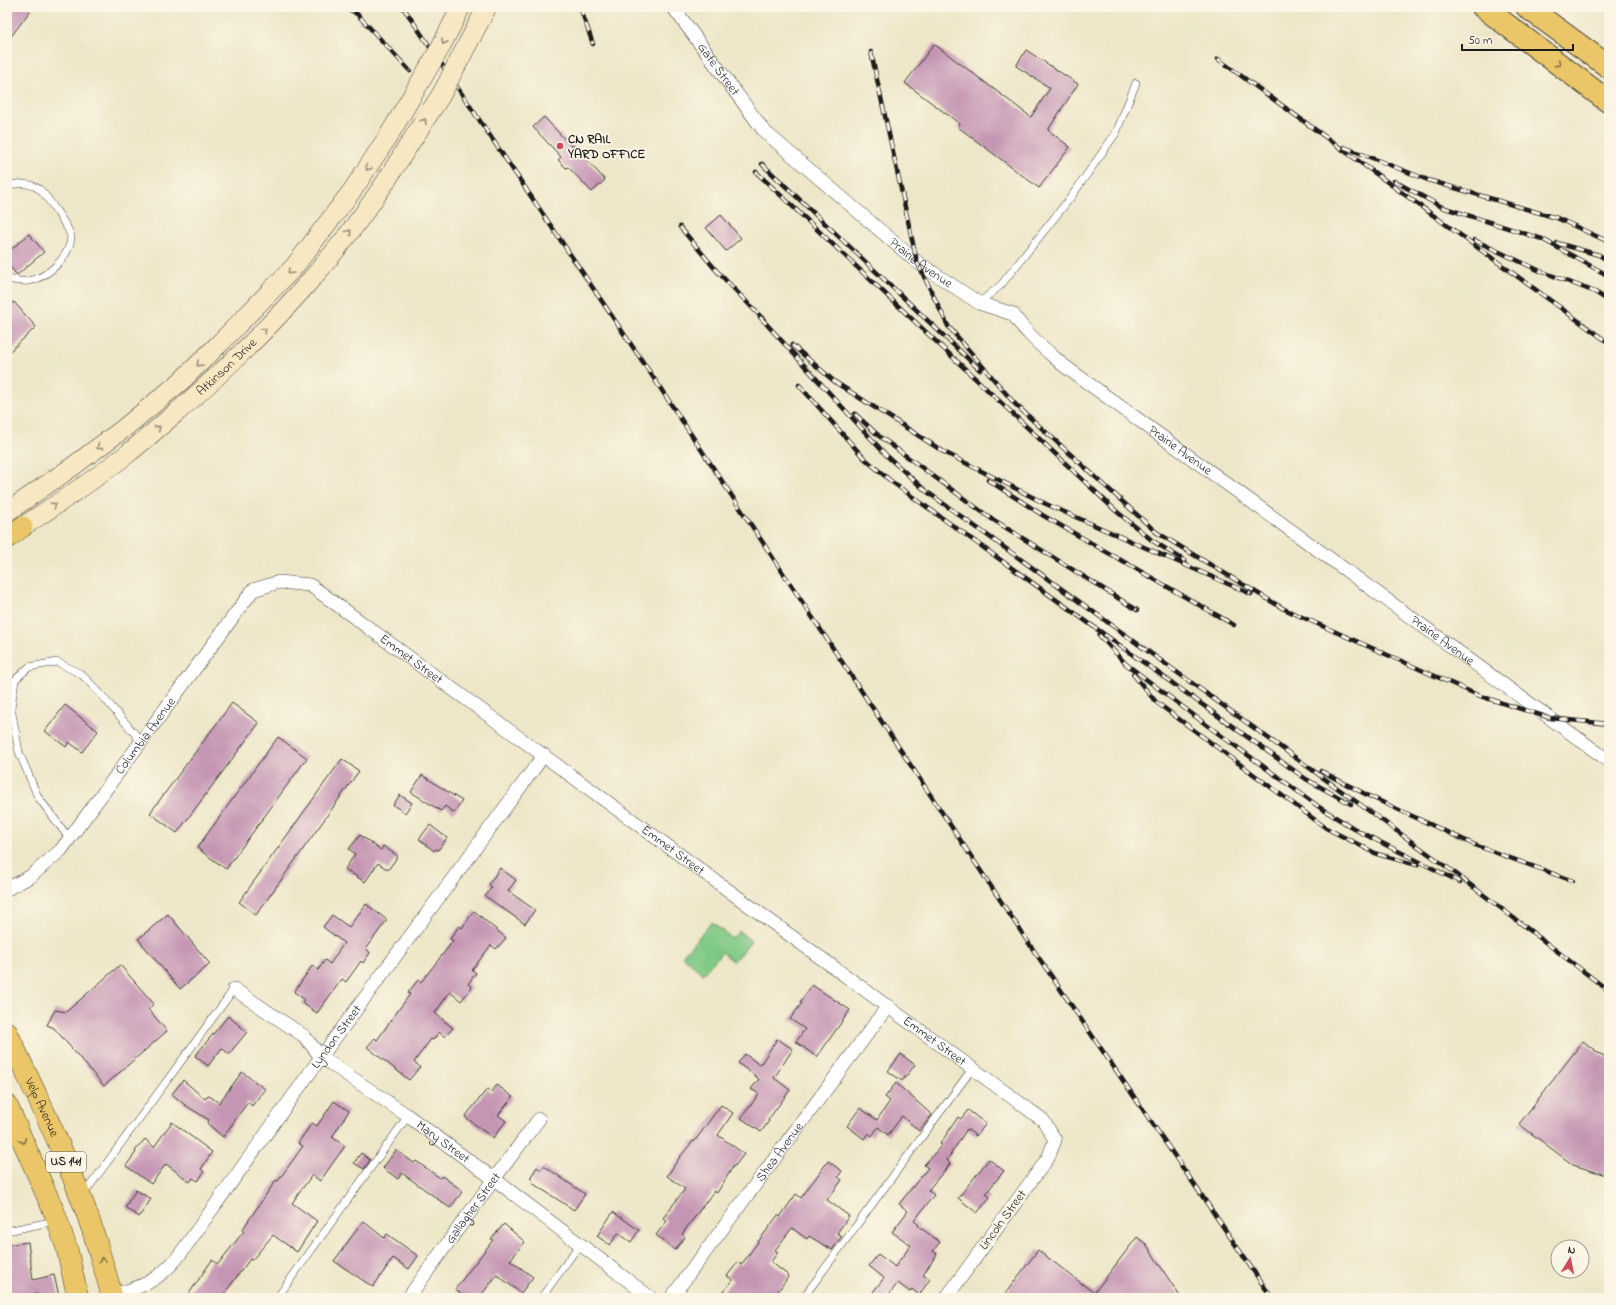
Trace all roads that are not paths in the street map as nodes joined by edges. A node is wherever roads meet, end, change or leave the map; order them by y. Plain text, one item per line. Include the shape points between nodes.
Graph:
1 (461, 7) edge
2 (487, 7) edge
3 (673, 7) edge
4 (1476, 7) edge
5 (1527, 7) edge
6 (1491, 14) edge
7 (1609, 67) edge
8 (1136, 83) dead end
9 (1609, 102) edge
10 (764, 131) joint
11 (7, 188) edge
12 (7, 279) edge
13 (979, 303) junction
14 (7, 512) edge
15 (12, 534) edge
16 (279, 582) joint
17 (141, 741) junction
18 (544, 755) junction
19 (1609, 761) edge
20 (69, 838) junction
21 (7, 889) edge
22 (234, 989) joint
23 (888, 1006) junction
24 (7, 1032) edge
25 (321, 1057) junction
26 (972, 1069) junction
27 (7, 1106) edge
28 (408, 1116) junction
29 (539, 1119) dead end
30 (1055, 1140) joint
31 (494, 1179) junction
32 (81, 1197) junction
33 (57, 1221) junction
34 (7, 1231) edge
35 (580, 1244) junction
36 (111, 1296) edge
37 (78, 1298) edge
38 (278, 1298) edge
39 (408, 1298) edge
40 (541, 1298) edge
41 (651, 1298) edge
42 (671, 1298) edge
43 (803, 1298) edge
44 (946, 1298) edge

1 -> 14 street, Atkinson Drive, bridge via 389,135 352,191 294,267 180,382 123,429
15 -> 2 street, Atkinson Drive, bridge via 126,456 212,381 286,308 381,192 441,95
3 - 10 street, Gate Street
4 - 6 highway
5 - 7 highway
6 -> 9 highway
8 - 13 lane via 1116,134 1071,197 1001,285
10 - 13 street, Prairie Avenue via 917,262
11 - 12 lane via 11,184 25,184 39,189 67,226 71,236 68,250 60,261 41,277 27,281
13 - 19 street, Prairie Avenue via 1013,314 1037,343 1063,364
16 - 17 street, Columbia Avenue via 253,590
16 - 18 street, Emmet Street via 310,585
17 - 20 street, Columbia Avenue
17 - 20 lane via 81,674 57,662 29,667 16,680 11,708 19,752 38,797
18 - 23 street, Emmet Street
18 - 25 street, Lyndon Street
20 - 21 street, Columbia Avenue via 61,850 31,876
22 - 25 street, Mary Street via 304,1036
22 - 32 lane
23 - 26 street, Emmet Street
23 - 42 street, Shea Avenue
24 - 32 main road, Velp Avenue / US 141
25 - 28 street, Mary Street
25 - 36 street, Lyndon Street via 174,1262 148,1283
26 - 30 street, Emmet Street via 1043,1120
26 - 43 lane
27 -> 33 main road, US 141
28 - 31 street, Mary Street
28 - 38 lane
29 - 31 street, Gallagher Street
30 - 44 street, Lincoln Street via 1048,1158
31 - 35 street, Mary Street
31 - 39 street, Gallagher Street
36 -> 32 main road, Velp Avenue / US 141
33 - 34 lane
33 - 37 main road, US 141 via 67,1249
35 - 40 lane
35 - 41 street, Mary Street

